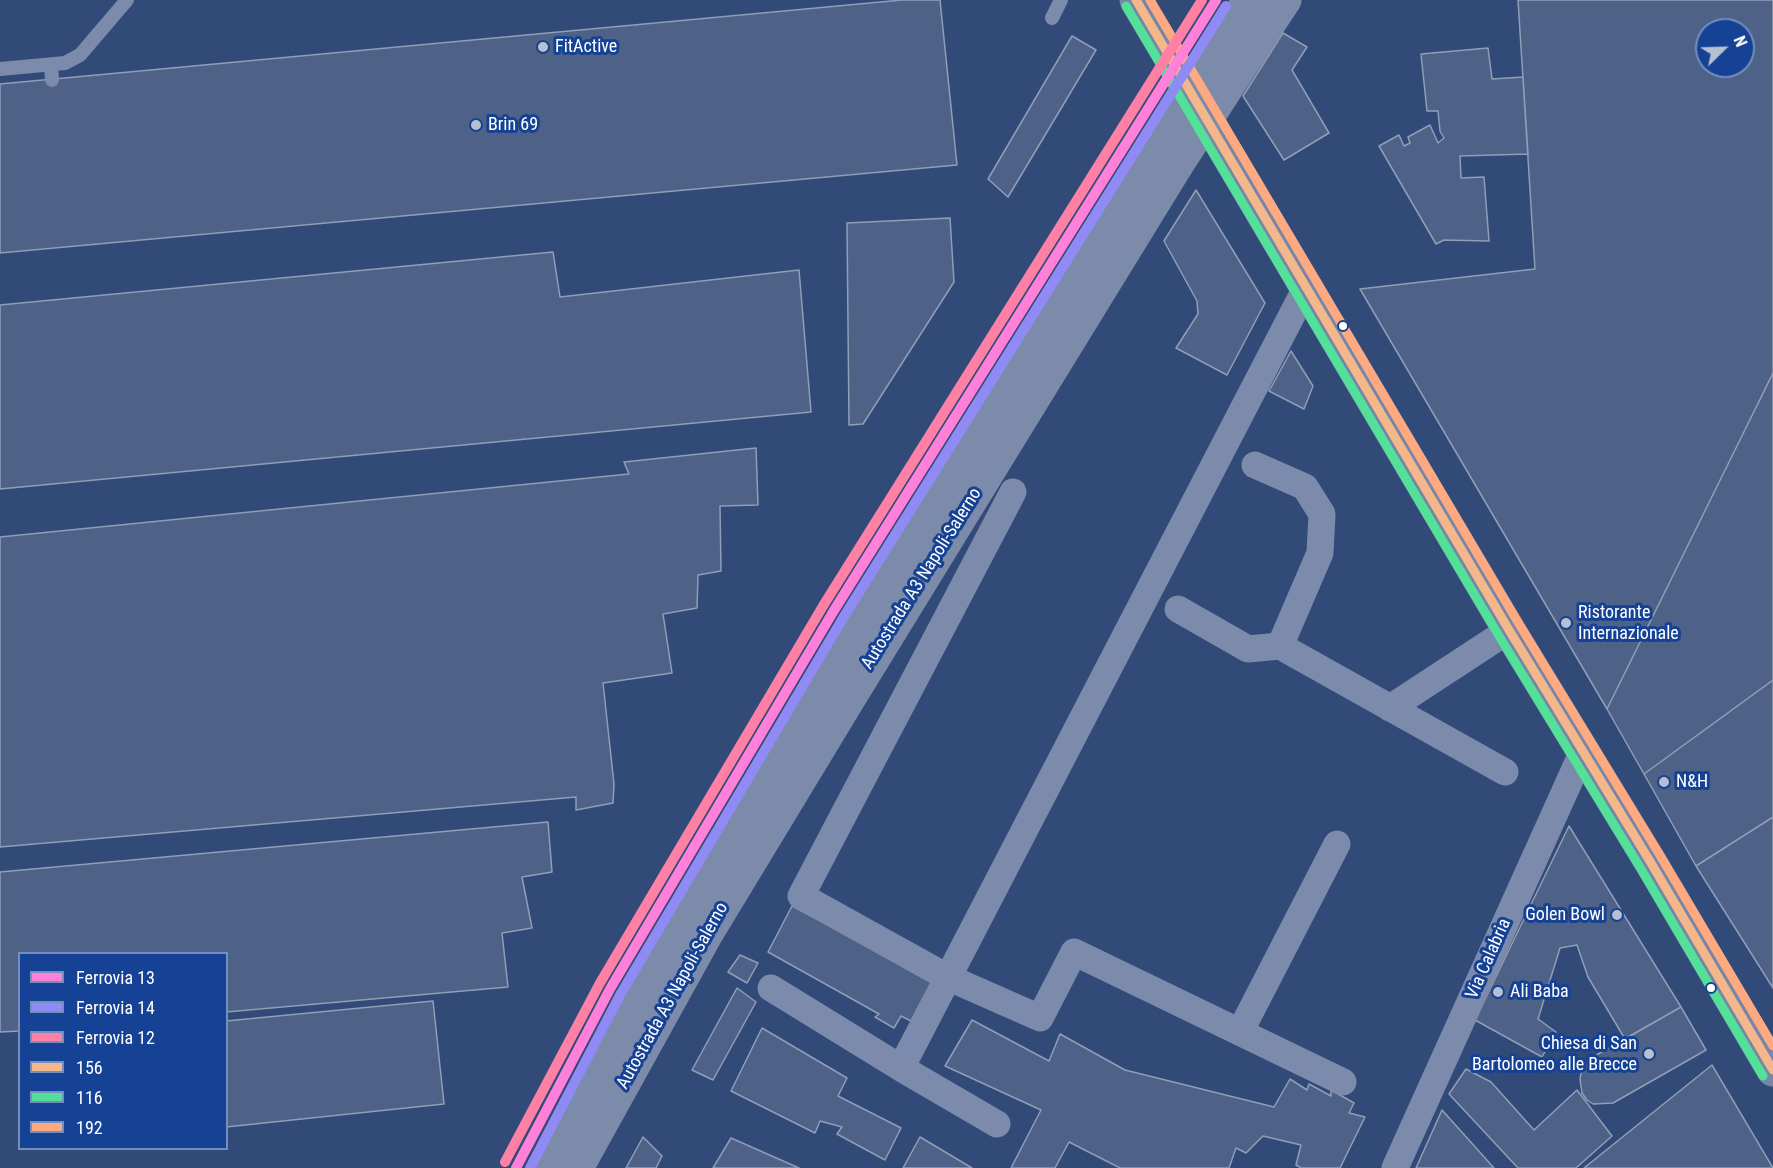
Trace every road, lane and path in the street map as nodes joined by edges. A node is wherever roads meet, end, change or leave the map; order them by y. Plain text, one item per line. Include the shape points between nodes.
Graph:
1 (127, 0) edge
2 (1061, 0) edge
3 (1136, 0) edge
4 (1249, 0) edge
5 (1285, 0) edge
6 (1052, 18) dead end
7 (51, 65) junction
8 (0, 69) edge
9 (52, 80) dead end
10 (1170, 153) junction
11 (1306, 288) junction
12 (1255, 465) dead end
13 (1013, 492) dead end
14 (1178, 609) dead end
15 (1509, 630) junction
16 (1280, 646) junction
17 (1390, 708) junction
18 (1583, 751) junction
19 (1505, 772) dead end
20 (1337, 844) dead end
21 (947, 977) junction
22 (771, 988) dead end
23 (1240, 1032) junction
24 (901, 1068) junction
25 (1773, 1070) edge
26 (1343, 1082) dead end
27 (997, 1124) dead end
28 (546, 1168) edge
29 (577, 1168) edge
30 (1395, 1168) edge

1 - 7 lane via 80,54
2 - 6 lane
3 - 11 main road
4 - 10 highway, Autostrada A3 Napoli-Salerno, bridge via 1218,49
5 - 10 highway, Autostrada A3 Napoli-Salerno, bridge via 1234,77
7 - 8 lane
7 - 9 lane
10 - 28 highway, Autostrada A3 Napoli-Salerno via 828,681 682,923
10 - 29 highway, Autostrada A3 Napoli-Salerno via 706,935
11 - 15 main road
11 - 21 street
12 - 16 street via 1305,487 1322,514 1320,553
13 - 21 street via 801,896
14 - 16 street via 1248,649
15 - 17 street
15 - 18 main road
16 - 17 street
17 - 19 street
18 - 25 main road
18 - 30 street, Via Calabria
20 - 23 street
21 - 23 street via 1040,1018 1074,952
21 - 24 street
22 - 24 street
23 - 26 street
24 - 27 street

